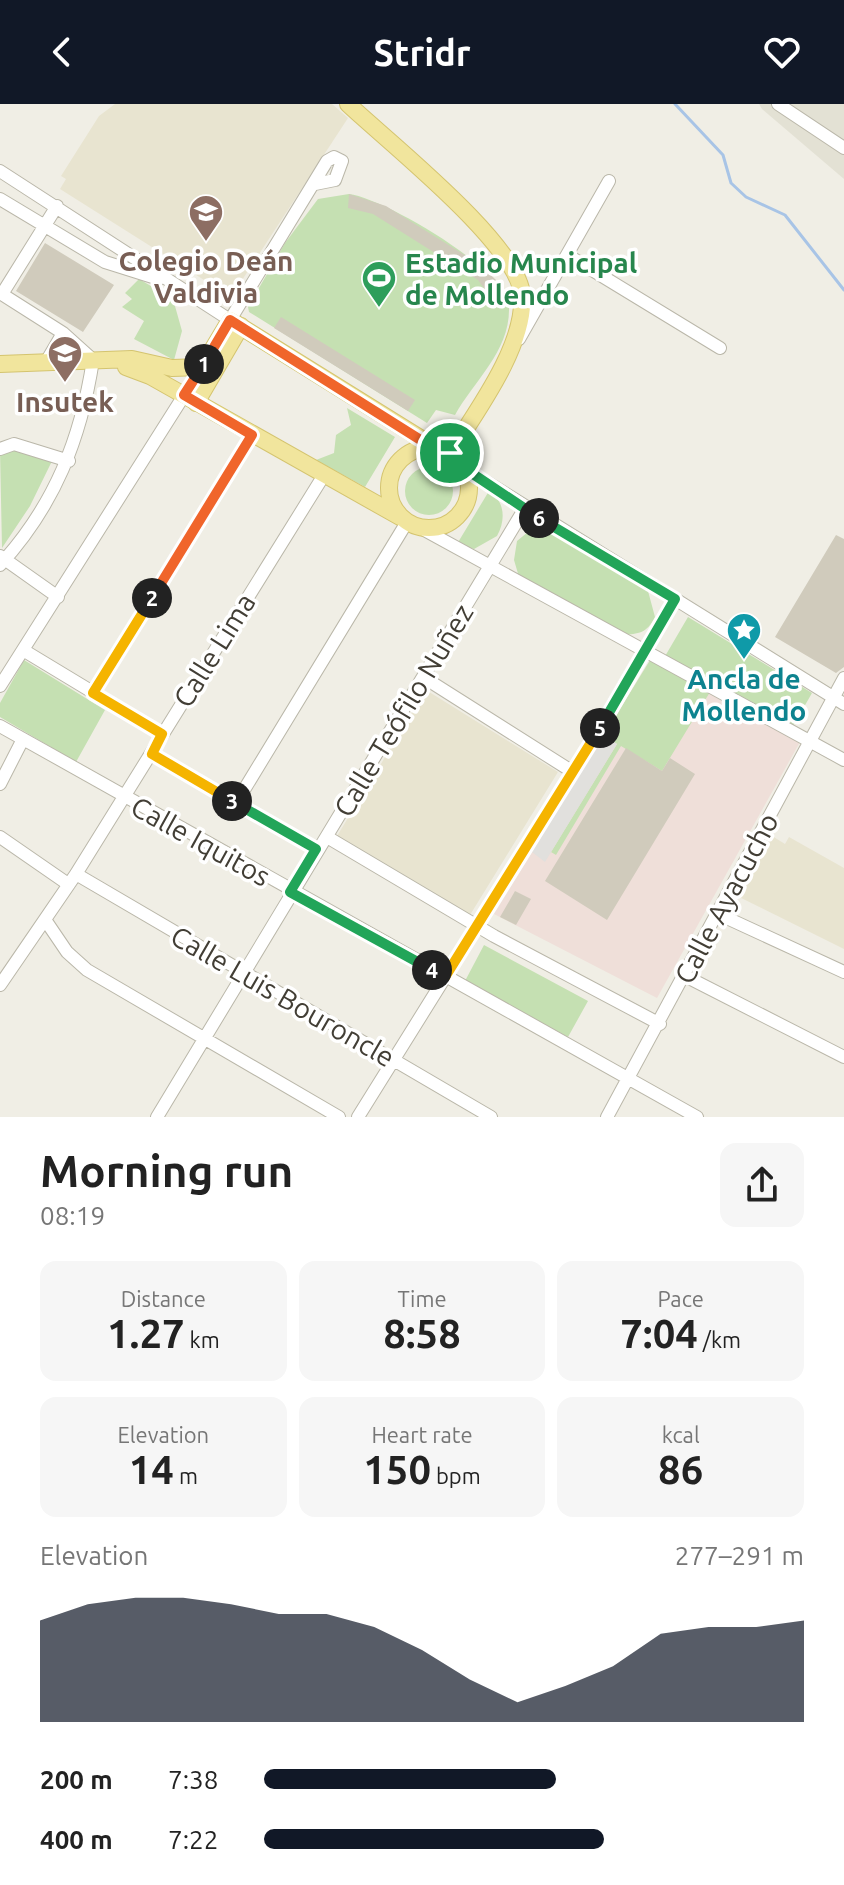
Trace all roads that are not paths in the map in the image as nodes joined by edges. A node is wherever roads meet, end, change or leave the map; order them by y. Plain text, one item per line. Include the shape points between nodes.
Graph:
1 (348, 104) edge
2 (778, 104) edge
3 (844, 148) edge
4 (0, 171) edge
5 (609, 181) dead end
6 (315, 184) dead end
7 (0, 199) edge
8 (57, 206) junction
9 (44, 226) junction
10 (569, 256) junction
11 (170, 283) junction
12 (1, 293) edge
13 (235, 323) junction
14 (63, 333) junction
15 (720, 348) dead end
16 (510, 351) junction
17 (93, 360) junction
18 (46, 362) junction
19 (0, 364) edge
20 (202, 367) junction
21 (190, 399) junction
22 (252, 435) junction
23 (0, 449) edge
24 (443, 451) junction
25 (69, 461) junction
26 (464, 468) junction
27 (324, 475) junction
28 (525, 508) junction
29 (409, 522) junction
30 (2, 560) edge
31 (489, 566) junction
32 (58, 597) junction
33 (675, 599) junction
34 (23, 650) junction
35 (646, 650) junction
36 (423, 677) junction
37 (844, 678) edge
38 (0, 686) edge
39 (93, 693) junction
40 (839, 700) edge
41 (0, 726) edge
42 (162, 734) junction
43 (23, 739) junction
44 (811, 742) junction
45 (152, 754) junction
46 (844, 760) edge
47 (573, 772) junction
48 (0, 784) edge
49 (123, 798) junction
50 (236, 803) junction
51 (0, 837) edge
52 (327, 837) junction
53 (316, 849) junction
54 (72, 879) junction
55 (290, 892) junction
56 (716, 913) junction
57 (46, 921) junction
58 (478, 926) junction
59 (242, 972) junction
60 (844, 972) edge
61 (685, 976) junction
62 (445, 977) junction
63 (0, 985) edge
64 (660, 1024) junction
65 (202, 1039) junction
66 (844, 1057) edge
67 (392, 1059) junction
68 (629, 1079) junction
69 (157, 1117) edge
70 (339, 1117) edge
71 (358, 1117) edge
72 (491, 1117) edge
73 (607, 1117) edge
74 (697, 1117) edge

1 - 16 main road via 507,256 523,295
2 - 3 street
4 - 8 street
5 - 10 street
6 - 13 street
7 - 9 street
8 - 9 street
8 - 11 street
9 - 11 street via 105,262
9 - 12 street
10 - 15 street
10 - 16 street
11 - 13 street
12 - 14 street
13 - 20 main road
13 - 21 main road
13 - 24 main road
14 - 17 street
14 - 18 street
16 - 24 main road
17 - 18 main road
17 - 20 main road
17 - 21 main road via 150,376
17 - 25 street via 85,412
18 - 19 main road
20 - 21 street
21 - 22 main road
21 - 32 street
22 - 27 main road
22 - 39 street
23 - 25 street via 14,444
24 - 26 main road
24 - 29 main road via 408,453 394,469 389,488
25 - 30 street
26 - 28 street
26 - 29 main road via 469,492 459,514 442,526
27 - 29 main road
27 - 42 street, Calle Lima
28 - 31 street, Calle Teófilo Nuñez
28 - 33 street
29 - 31 street
29 - 50 street
30 - 32 street
31 - 35 street
31 - 36 street, Calle Teófilo Nuñez
32 - 34 street
33 - 35 street
33 - 40 street
34 - 38 street
34 - 39 street
35 - 44 street
35 - 47 street
36 - 47 street
36 - 52 street, Calle Teófilo Nuñez
37 - 40 street, Calle Ayacucho
39 - 42 street
40 - 44 street, Calle Ayacucho
41 - 43 street, Calle Iquitos
42 - 45 street, Calle Lima
43 - 48 street
43 - 49 street, Calle Iquitos
44 - 46 street
44 - 56 street, Calle Ayacucho
45 - 49 street, Calle Lima
45 - 50 street
47 - 58 street
49 - 54 street, Calle Lima
49 - 55 street, Calle Iquitos
50 - 53 street
51 - 54 street, Calle Luis Bouroncle
52 - 53 street, Calle Teófilo Nuñez
52 - 58 street
53 - 55 street, Calle Teófilo Nuñez
54 - 57 street, Calle Lima
54 - 59 street, Calle Luis Bouroncle
55 - 59 street, Calle Teófilo Nuñez
55 - 62 street, Calle Iquitos
56 - 60 street
56 - 61 street, Calle Ayacucho
57 - 63 street, Calle Lima
57 - 65 street via 87,970
58 - 62 street
58 - 64 street
59 - 65 street, Calle Teófilo Nuñez
59 - 67 street, Calle Luis Bouroncle
61 - 64 street, Calle Ayacucho
61 - 66 street
62 - 67 street
62 - 68 street, Calle Iquitos
64 - 68 street, Calle Ayacucho
65 - 69 street, Calle Teófilo Nuñez
65 - 70 street
67 - 71 street
67 - 72 street, Calle Luis Bouroncle
68 - 73 street, Calle Ayacucho
68 - 74 street, Calle Iquitos

